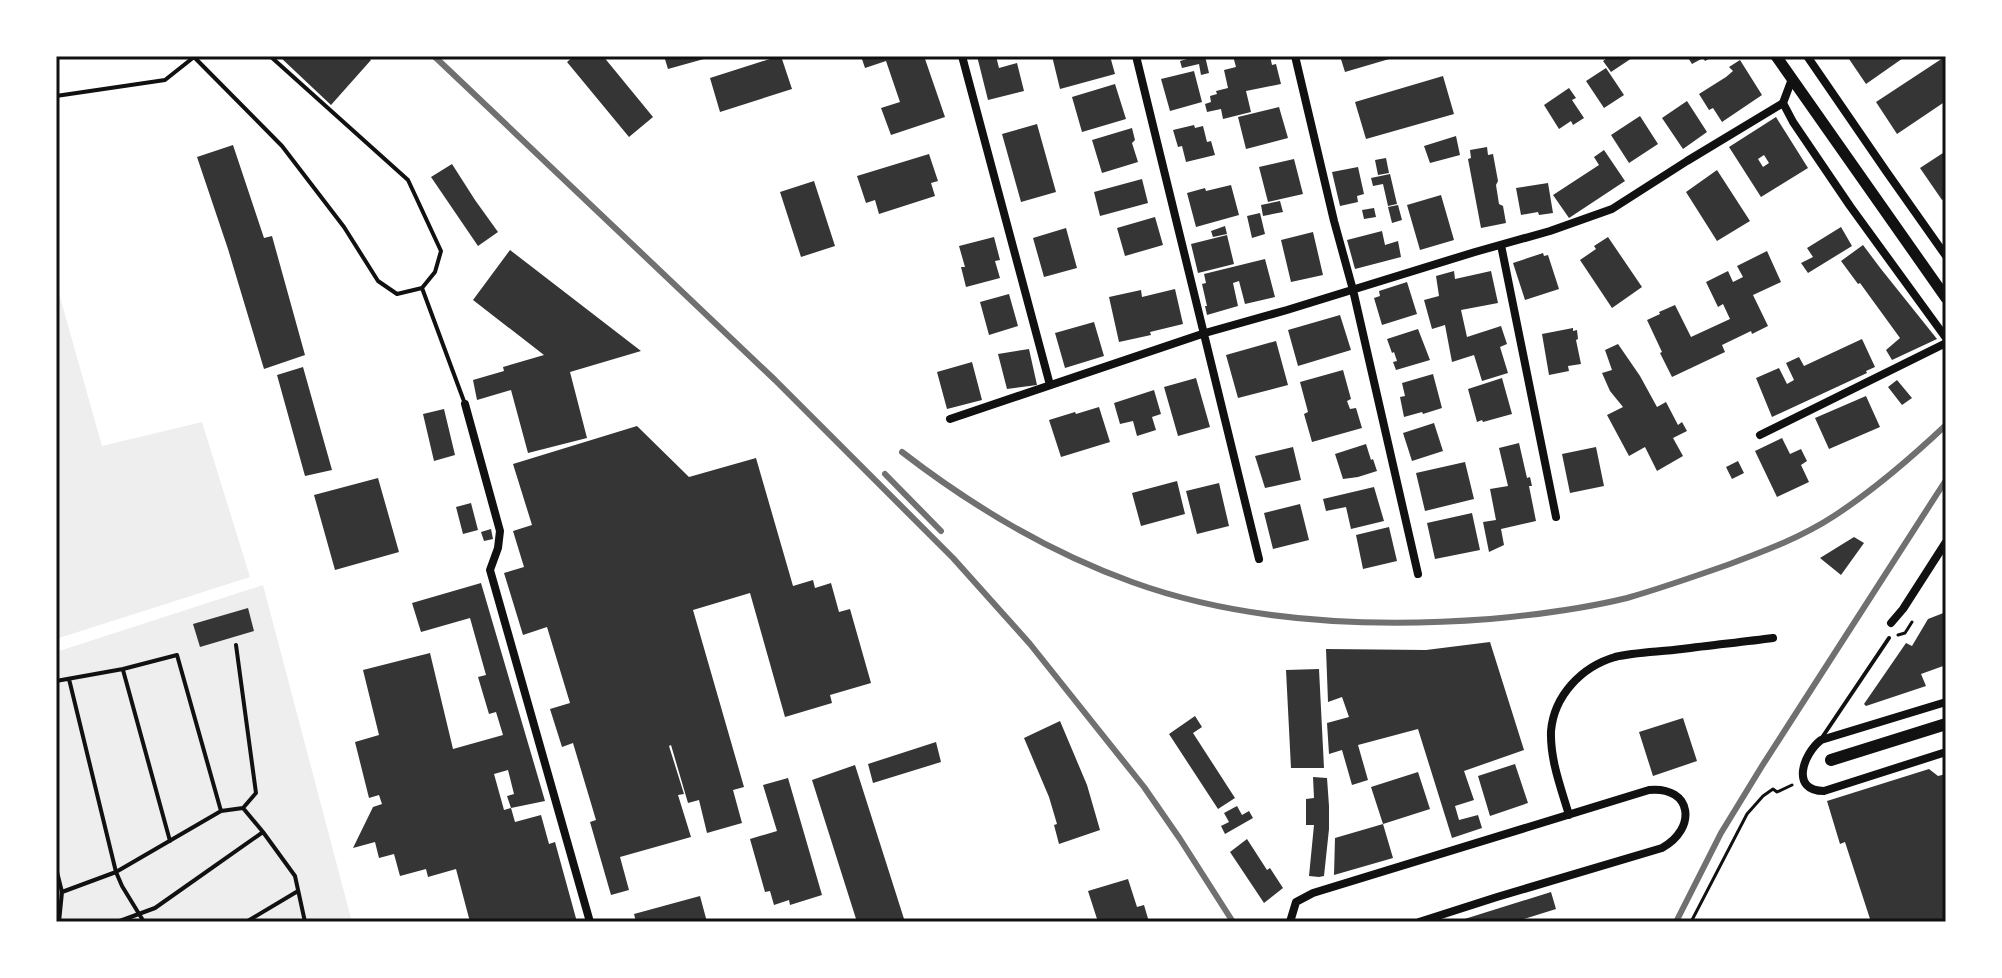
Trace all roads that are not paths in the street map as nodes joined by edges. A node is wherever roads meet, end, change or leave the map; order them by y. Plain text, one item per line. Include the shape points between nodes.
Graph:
1 (194, 56) edge
2 (270, 56) edge
3 (962, 56) edge
4 (1136, 56) edge
5 (1295, 56) edge
6 (1776, 56) edge
7 (1807, 56) edge
8 (1792, 79) junction
9 (56, 96) edge
10 (1783, 103) junction
11 (1501, 245) junction
12 (1946, 256) edge
13 (422, 288) junction
14 (1353, 290) junction
15 (1946, 298) edge
16 (1205, 333) junction
17 (1946, 340) edge
18 (1050, 385) junction
19 (465, 404) joint
20 (950, 419) dead end
21 (1760, 435) dead end
22 (1556, 517) dead end
23 (1946, 542) edge
24 (1259, 559) dead end
25 (1418, 574) dead end
26 (1891, 623) dead end
27 (1773, 638) dead end
28 (1889, 638) dead end
29 (236, 645) dead end
30 (123, 669) junction
31 (69, 679) junction
32 (56, 681) edge
33 (1946, 702) edge
34 (1946, 724) edge
35 (1821, 740) junction
36 (1946, 752) edge
37 (1831, 760) dead end
38 (243, 808) junction
39 (221, 811) junction
40 (1569, 815) junction
41 (263, 832) junction
42 (170, 841) junction
43 (56, 868) edge
44 (116, 872) junction
45 (298, 891) junction
46 (62, 892) junction
47 (139, 914) junction
48 (59, 922) edge
49 (117, 922) edge
50 (144, 922) edge
51 (246, 922) edge
52 (305, 922) edge
53 (590, 922) edge
54 (1290, 922) edge
55 (1419, 922) edge

1 - 9 lane via 165,80
1 - 13 lane via 282,146 378,281 397,294
2 - 13 lane via 408,180 441,251 435,272
3 - 18 street
4 - 16 street
5 - 14 street
6 - 8 main road
7 - 12 street
8 - 10 street
8 - 15 main road
10 - 11 street via 1612,209
10 - 17 street
11 - 14 street
11 - 22 street
13 - 19 lane
14 - 16 street
14 - 25 street
16 - 18 street
16 - 24 street
17 - 21 street
18 - 20 street
19 - 53 street via 500,531 490,570
23 - 26 street
27 - 40 street via 1618,657 1574,681 1559,703 1551,735
28 - 35 lane
29 - 38 lane via 256,793
30 - 31 lane
30 - 39 lane via 177,655
30 - 42 lane
31 - 32 lane
31 - 44 lane
33 - 35 street
34 - 37 main road
35 - 36 street via 1807,754 1802,770 1818,792
38 - 39 lane
38 - 41 lane
39 - 42 lane
40 - 54 street via 1313,893 1296,902
40 - 55 street via 1659,789 1678,797 1686,821 1677,838 1662,848
41 - 45 lane via 295,876
41 - 47 lane
42 - 44 lane
43 - 46 lane
44 - 46 lane
44 - 47 lane
45 - 51 lane
45 - 52 lane
46 - 48 lane
47 - 49 lane
47 - 50 lane

